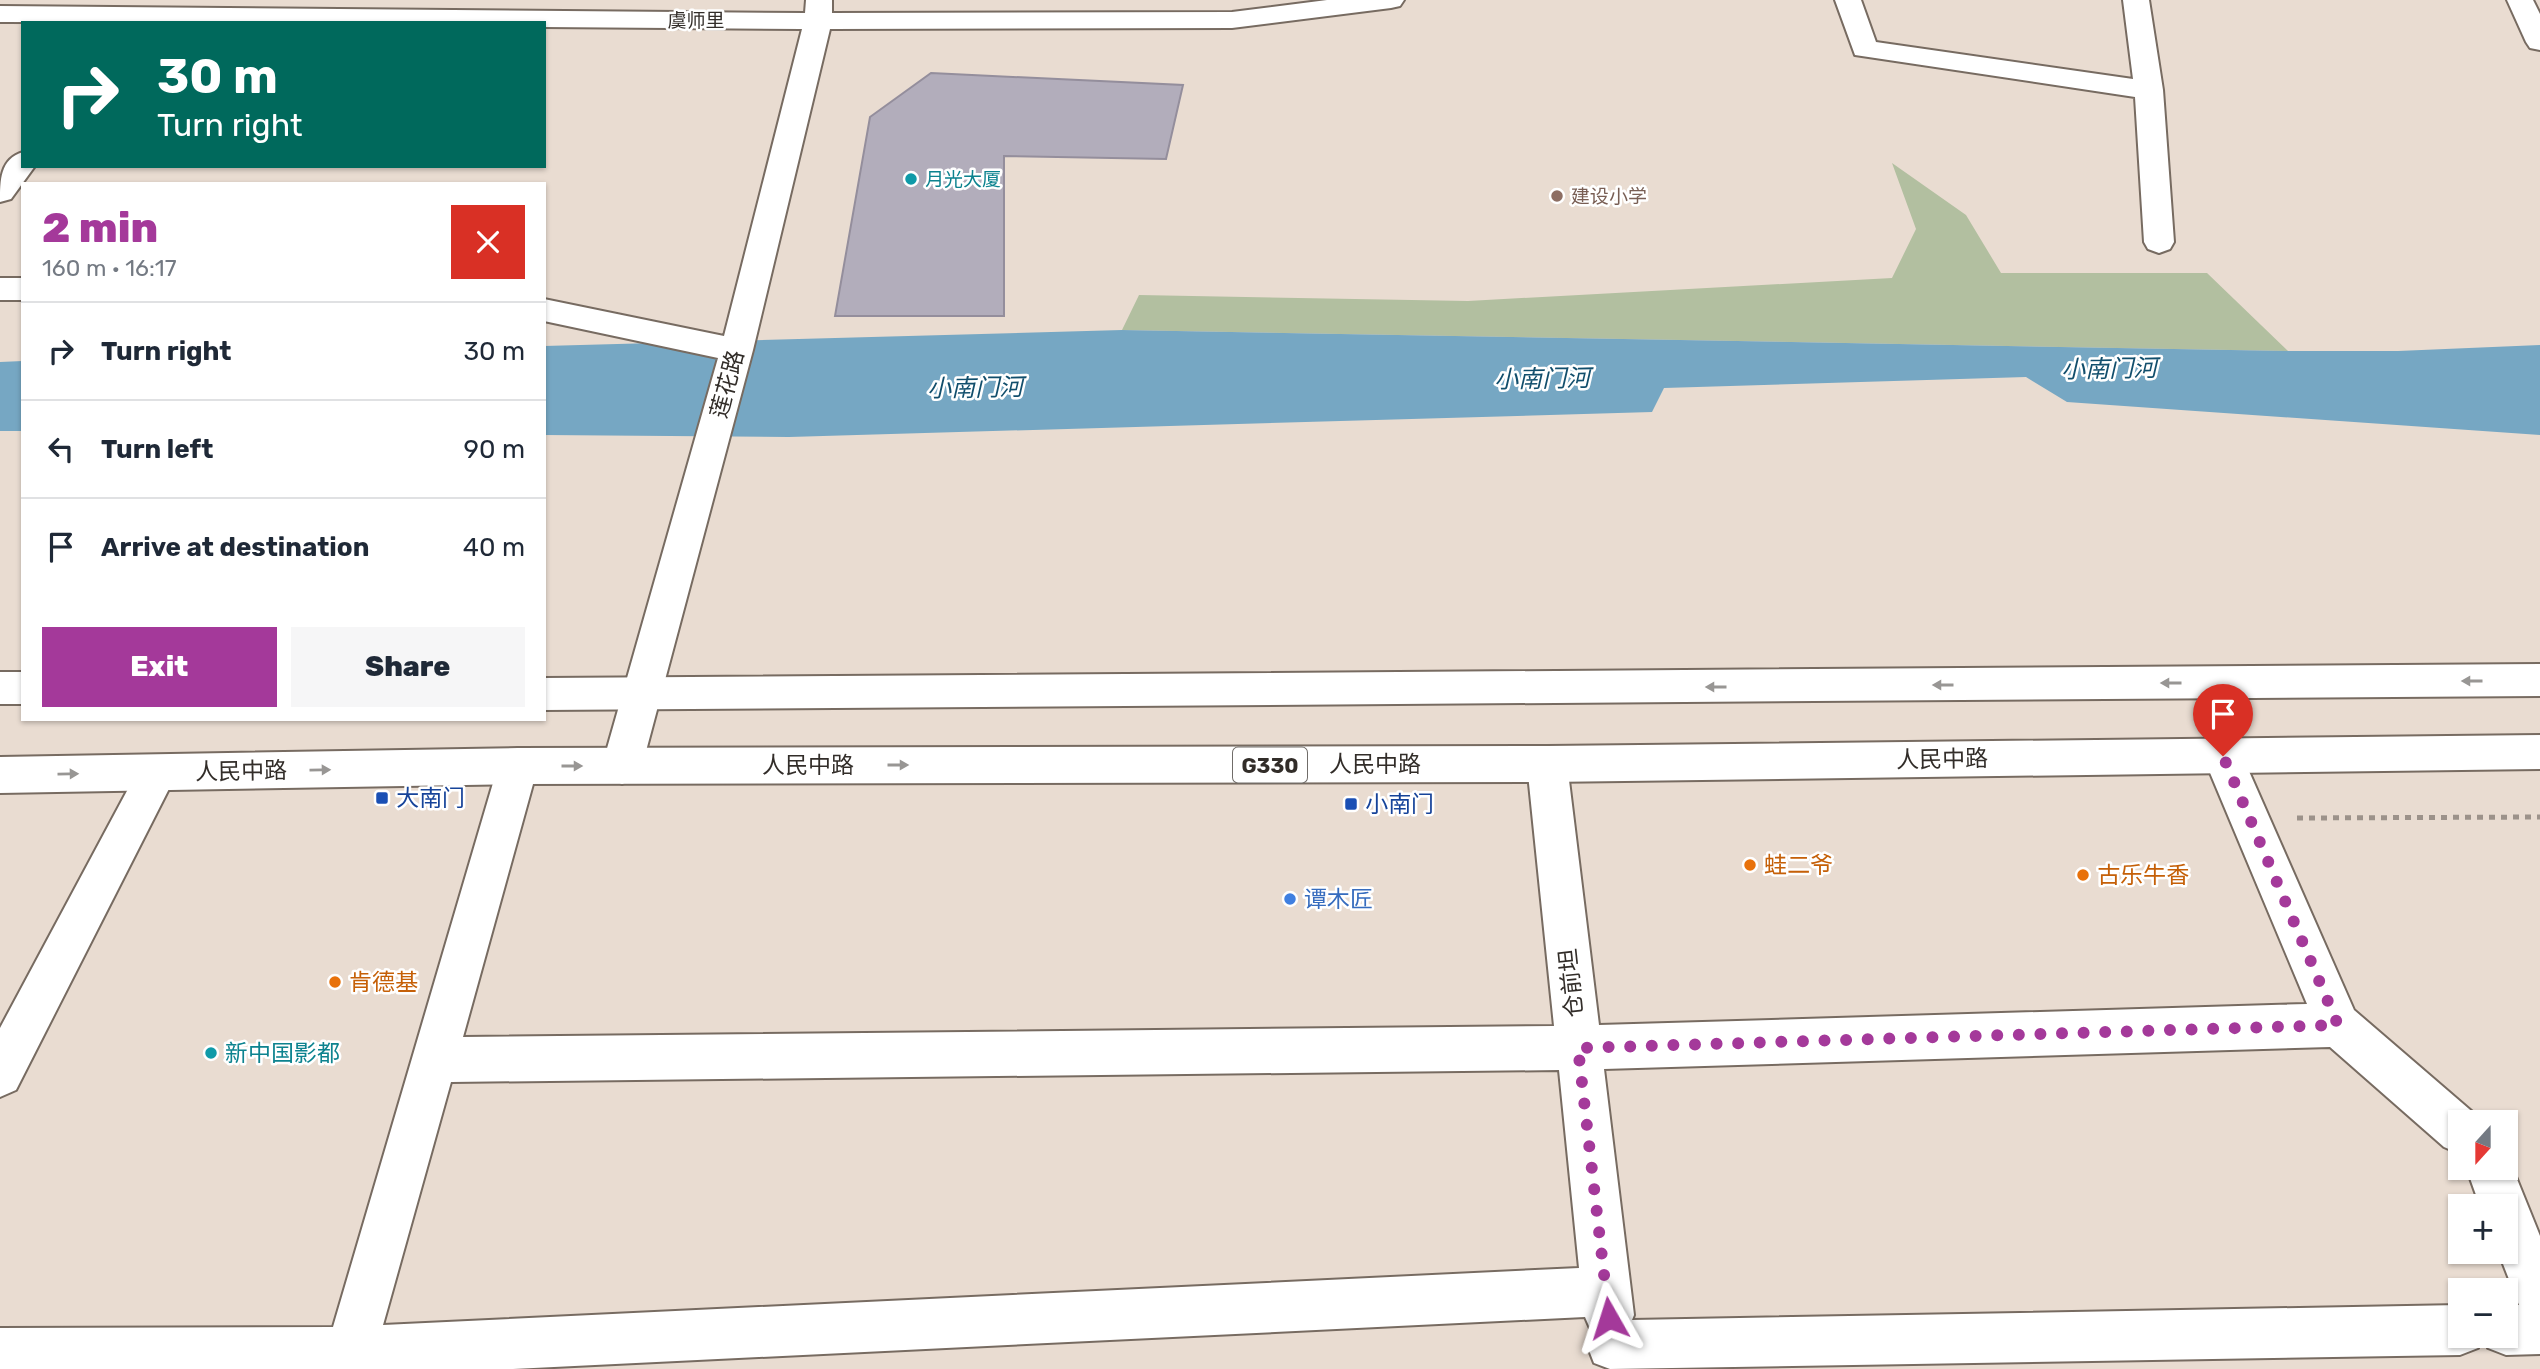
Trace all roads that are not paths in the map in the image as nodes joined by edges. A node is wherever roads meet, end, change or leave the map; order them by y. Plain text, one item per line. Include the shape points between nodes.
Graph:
1 (1391, 0) edge
2 (1848, 0) edge
3 (2136, 0) edge
4 (818, 10) edge
5 (2530, 11) edge
6 (138, 13) edge
7 (0, 14) edge
8 (2540, 42) edge
9 (2149, 90) junction
10 (21, 165) edge
11 (0, 192) edge
12 (2159, 242) dead end
13 (0, 289) edge
14 (21, 289) edge
15 (546, 310) edge
16 (737, 350) junction
17 (2540, 680) edge
18 (0, 688) edge
19 (21, 688) edge
20 (546, 694) edge
21 (643, 695) junction
22 (2540, 752) edge
23 (2223, 756) junction
24 (1547, 764) junction
25 (517, 766) junction
26 (622, 766) junction
27 (157, 773) junction
28 (0, 775) edge
29 (2338, 1025) junction
30 (1578, 1048) junction
31 (434, 1060) junction
32 (0, 1074) edge
33 (2448, 1121) edge
34 (2518, 1241) edge
35 (1606, 1291) junction
36 (2540, 1296) edge
37 (2540, 1329) edge
38 (2448, 1330) edge
39 (2518, 1330) edge
40 (0, 1353) edge
41 (1613, 1357) edge
42 (348, 1361) edge

1 - 4 main road, 虞师里 via 1232,20
2 - 9 main road via 1865,49
3 - 9 main road
4 - 6 main road, 虞师里
4 - 16 main road, 莲花路
5 - 8 main road
6 - 7 main road, 虞师里
9 - 12 main road
10 - 11 main road
13 - 14 main road
15 - 16 main road
16 - 21 main road, 莲花路
17 -> 21 main road
18 - 19 main road
20 - 21 main road
21 - 26 main road, 莲花路
22 - 23 main road, 人民中路 / G330
23 - 24 main road, 人民中路 / G330
23 - 29 main road
26 -> 24 main road, 人民中路 / G330
24 - 30 main road, 仓前坦
25 -> 26 main road, 人民中路 / G330
27 -> 25 main road, 人民中路 / G330
25 - 31 main road
28 -> 27 main road, 人民中路 / G330
27 - 32 main road
29 - 30 main road
29 - 33 main road
30 - 31 main road
30 - 35 main road, 仓前坦
31 - 42 main road
34 - 36 main road
35 - 41 main road, 仓前坦
35 - 42 main road
37 - 39 main road
38 - 41 main road
40 - 42 main road

